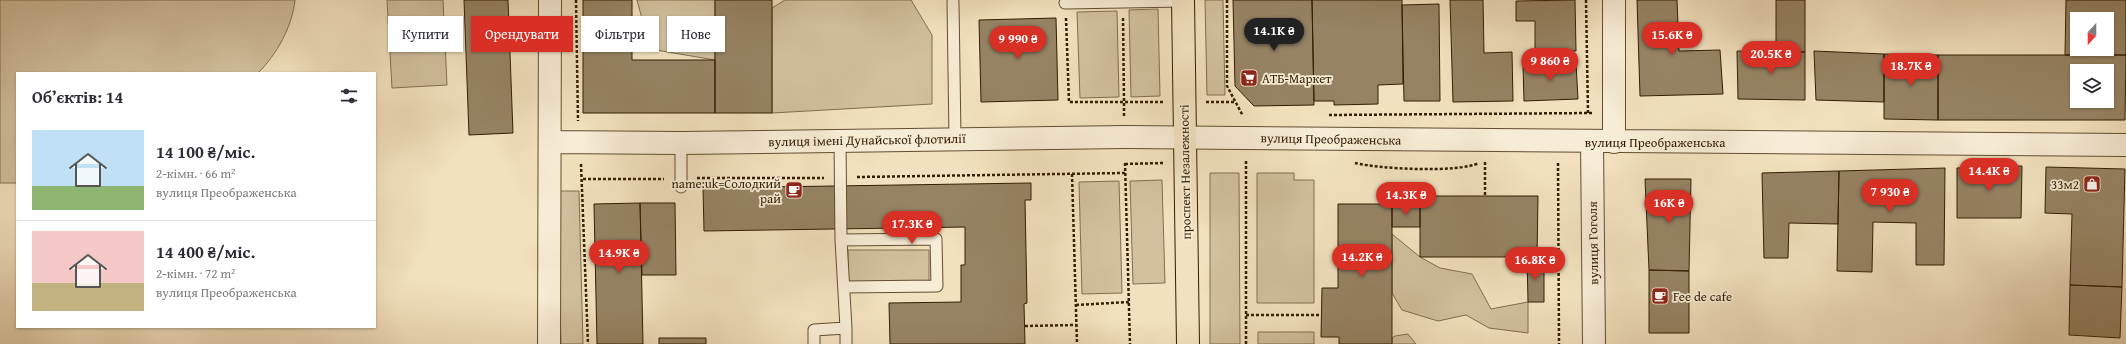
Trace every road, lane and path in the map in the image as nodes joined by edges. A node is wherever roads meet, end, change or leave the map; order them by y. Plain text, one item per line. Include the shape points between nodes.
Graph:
1 (550, 0) edge
2 (576, 0) edge
3 (1183, 0) edge
4 (1227, 0) edge
5 (1586, 0) edge
6 (1614, 0) edge
7 (953, 2) dead end
8 (1123, 2) junction
9 (1065, 3) joint
10 (1243, 115) junction
11 (1251, 115) dead end
12 (1322, 115) dead end
13 (1125, 137) junction
14 (955, 138) junction
15 (1184, 138) junction
16 (1245, 138) junction
17 (840, 140) junction
18 (550, 142) junction
19 (580, 142) junction
20 (1592, 142) junction
21 (1614, 142) junction
22 (681, 143) junction
23 (2126, 145) edge
24 (1558, 158) dead end
25 (1484, 160) dead end
26 (1125, 173) junction
27 (681, 187) dead end
28 (1485, 196) dead end
29 (841, 240) junction
30 (844, 287) junction
31 (1129, 302) junction
32 (1076, 305) junction
33 (1246, 315) junction
34 (1322, 315) dead end
35 (1076, 325) junction
36 (1025, 326) dead end
37 (846, 328) junction
38 (549, 344) edge
39 (588, 344) edge
40 (814, 344) edge
41 (846, 344) edge
42 (1077, 344) edge
43 (1130, 344) edge
44 (1188, 344) edge
45 (1246, 344) edge
46 (1559, 344) edge
47 (1594, 344) edge

1 - 18 street
2 - 19 path via 577,113
3 - 8 lane
3 - 15 main road, проспект Незалежності
4 - 10 path via 1227,86
5 - 12 path via 1588,113
6 - 21 street
7 - 14 lane
8 - 9 lane
8 - 9 path via 1124,102 1069,102
10 - 11 path
10 - 16 path
13 - 14 street, вулиця імені Дунайської флотилії
13 - 15 street, вулиця імені Дунайської флотилії
13 - 26 path
14 - 17 street, вулиця імені Дунайської флотилії
15 - 16 street, вулиця Преображенська
15 - 44 main road, проспект Незалежності
16 - 20 street, вулиця Преображенська
16 - 33 path
17 - 22 street, вулиця імені Дунайської флотилії
17 - 29 lane
18 - 19 street, вулиця імені Дунайської флотилії
18 - 38 street
19 - 22 street, вулиця імені Дунайської флотилії
19 - 39 path
20 - 21 street, вулиця Преображенська
20 - 47 street, вулиця Гоголя
21 - 23 street, вулиця Преображенська
22 - 27 lane
24 - 46 path
25 - 28 path
26 - 31 path
26 - 32 path via 1072,174
29 - 30 lane
29 - 30 lane via 936,239 937,286
30 - 37 lane
31 - 32 path
31 - 43 path
32 - 35 path
33 - 34 path
33 - 45 path
35 - 36 path
35 - 42 path
37 - 40 lane via 814,330
37 - 41 lane

